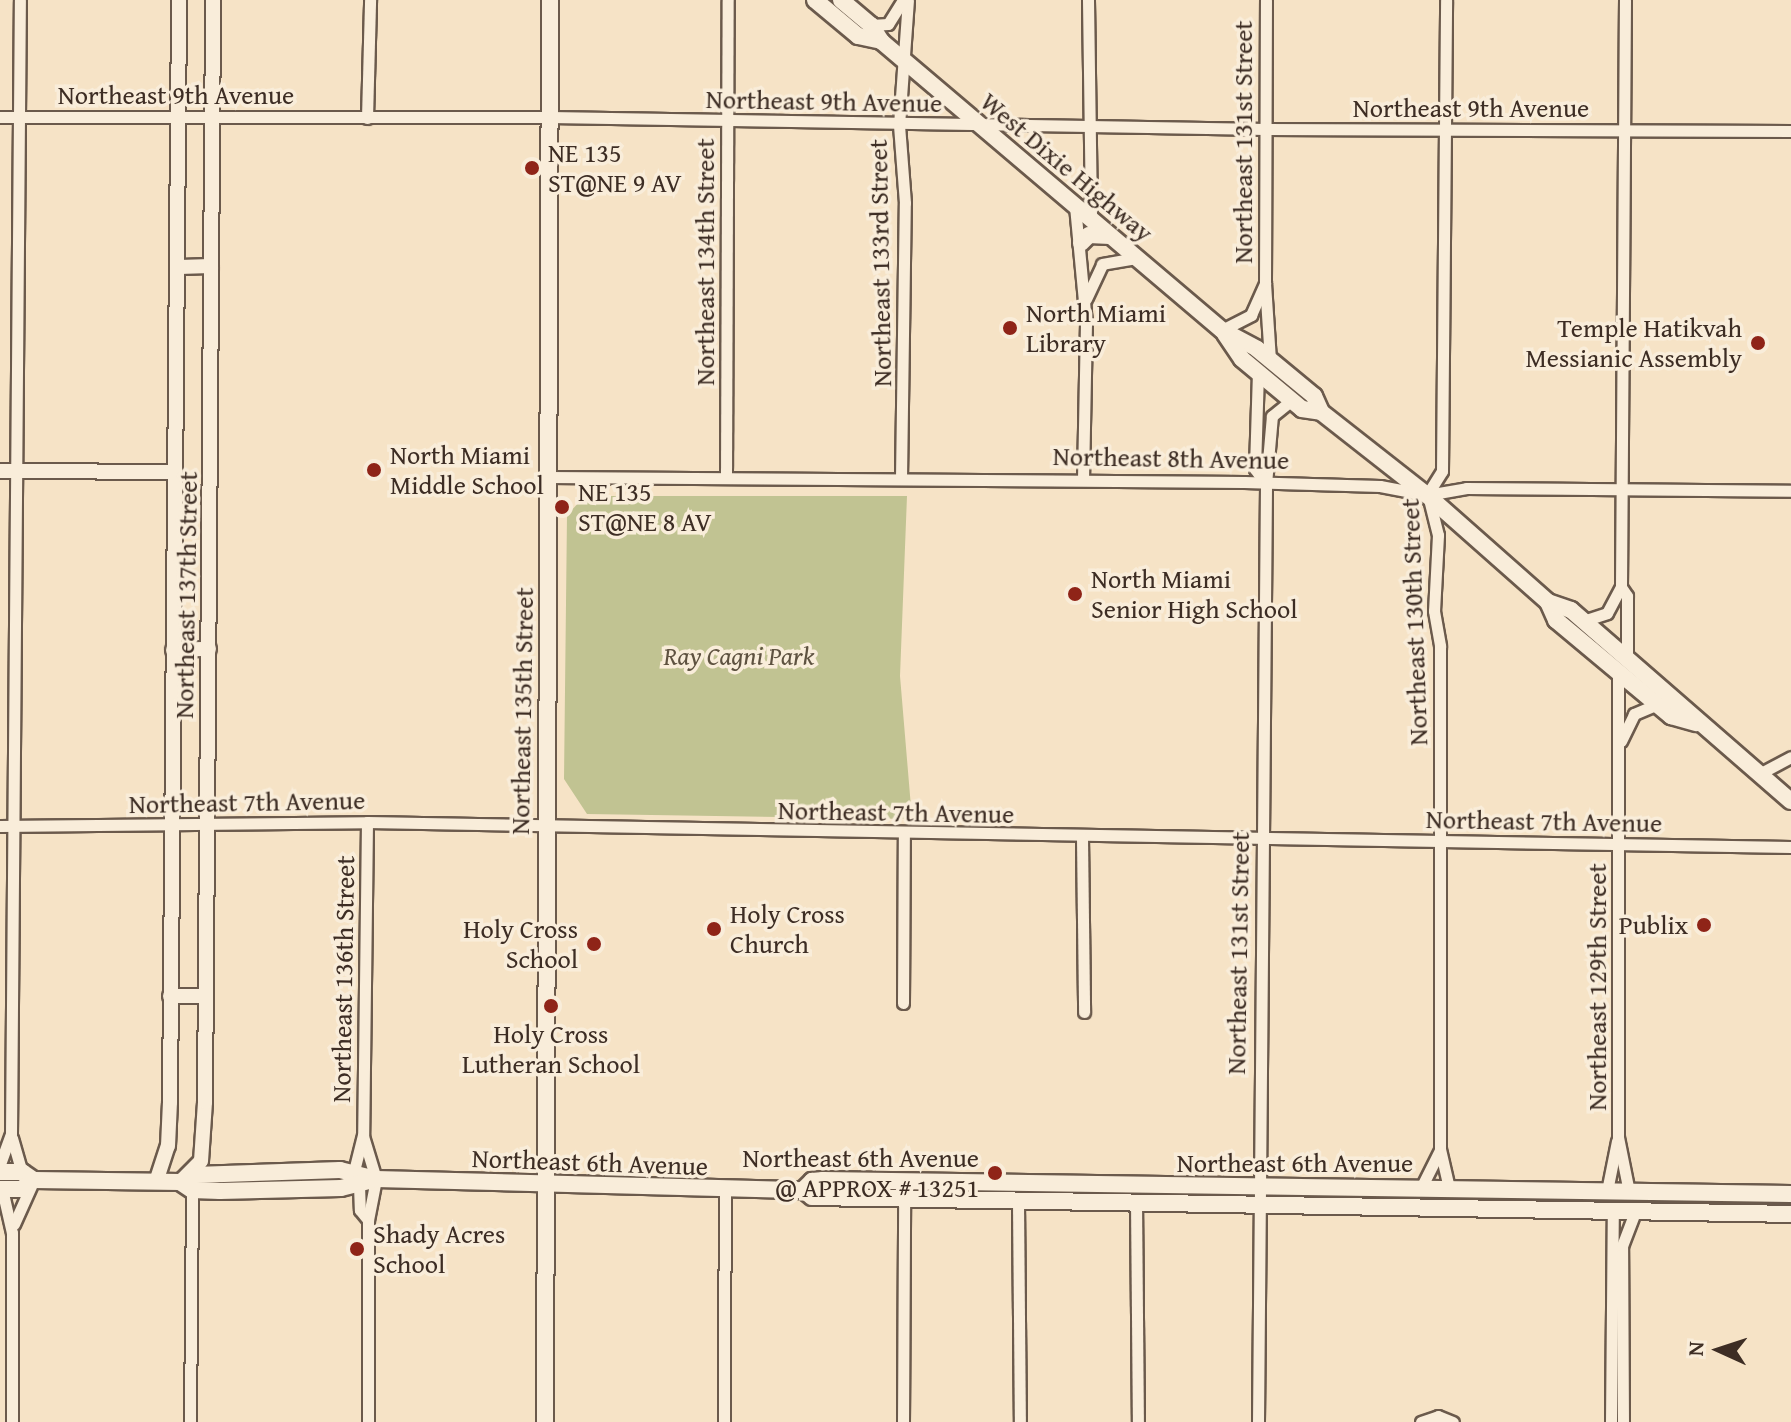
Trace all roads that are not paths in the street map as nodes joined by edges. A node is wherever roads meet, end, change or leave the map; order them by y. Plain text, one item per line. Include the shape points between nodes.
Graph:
1 (20, 0) edge
2 (179, 0) edge
3 (213, 0) edge
4 (370, 0) edge
5 (550, 0) edge
6 (728, 0) edge
7 (815, 0) edge
8 (841, 0) edge
9 (905, 0) edge
10 (1088, 0) edge
11 (1266, 0) edge
12 (1446, 0) edge
13 (1625, 0) edge
14 (871, 25) junction
15 (881, 41) junction
16 (902, 58) junction
17 (18, 116) junction
18 (0, 117) edge
19 (550, 117) junction
20 (180, 118) junction
21 (214, 118) junction
22 (367, 118) junction
23 (727, 122) junction
24 (899, 125) junction
25 (981, 125) junction
26 (1090, 126) junction
27 (1266, 129) junction
28 (1444, 130) junction
29 (1624, 130) junction
30 (1791, 131) edge
31 (1075, 206) junction
32 (1091, 219) junction
33 (1112, 236) junction
34 (1081, 243) junction
35 (1137, 258) junction
36 (211, 266) junction
37 (179, 267) junction
38 (1265, 283) junction
39 (1085, 299) junction
40 (1222, 330) junction
41 (1264, 366) junction
42 (1292, 400) junction
43 (1321, 412) junction
44 (0, 471) edge
45 (16, 471) junction
46 (174, 472) junction
47 (726, 476) junction
48 (549, 477) junction
49 (901, 478) junction
50 (1083, 480) junction
51 (1266, 484) junction
52 (1622, 489) junction
53 (1791, 491) edge
54 (1427, 495) junction
55 (1621, 587) junction
56 (1548, 602) junction
57 (1583, 621) junction
58 (209, 649) junction
59 (173, 650) junction
60 (1622, 664) junction
61 (1657, 704) junction
62 (1696, 723) junction
63 (1621, 742) junction
64 (1791, 757) edge
65 (1759, 774) junction
66 (1791, 801) edge
67 (367, 822) junction
68 (170, 825) junction
69 (205, 825) junction
70 (6, 826) edge
71 (545, 826) junction
72 (904, 835) junction
73 (1082, 838) junction
74 (1261, 838) junction
75 (1440, 842) junction
76 (1620, 844) junction
77 (1791, 847) edge
78 (170, 996) junction
79 (205, 996) junction
80 (903, 1003) dead end
81 (1084, 1012) dead end
82 (11, 1134) junction
83 (363, 1136) junction
84 (1618, 1137) junction
85 (1440, 1149) junction
86 (0, 1164) edge
87 (28, 1176) junction
88 (356, 1178) junction
89 (376, 1179) junction
90 (156, 1182) junction
91 (935, 1182) junction
92 (1, 1183) edge
93 (542, 1183) junction
94 (186, 1186) junction
95 (1257, 1188) junction
96 (1421, 1188) junction
97 (1449, 1188) junction
98 (803, 1190) junction
99 (725, 1191) junction
100 (1607, 1191) junction
101 (1629, 1192) junction
102 (1661, 1192) junction
103 (1791, 1194) edge
104 (904, 1199) junction
105 (1136, 1201) junction
106 (1018, 1203) junction
107 (1256, 1206) junction
108 (1572, 1208) junction
109 (1613, 1209) junction
110 (1636, 1210) junction
111 (1791, 1214) edge
112 (368, 1220) junction
113 (12, 1233) junction
114 (12, 1422) edge
115 (190, 1422) edge
116 (368, 1422) edge
117 (545, 1422) edge
118 (724, 1422) edge
119 (903, 1422) edge
120 (1020, 1422) edge
121 (1138, 1422) edge
122 (1258, 1422) edge
123 (1421, 1422) edge
124 (1453, 1422) edge
125 (1611, 1422) edge
126 (1623, 1422) edge

1 - 17 street
2 - 20 street, Northeast 137th Street
3 - 21 street, Northeast 137th Street
4 - 22 street
5 - 19 main road, Northeast 135th Street
6 - 23 street, Northeast 134th Street
7 - 15 main road, West Dixie Highway via 858,36
8 - 14 main road, West Dixie Highway
9 - 14 street, Northeast 133rd Street via 888,24
9 - 16 street, Northeast 133rd Street
10 - 26 street
11 - 27 street, Northeast 131st Street
12 - 28 street, Northeast 130th Street
13 - 29 street, Northeast 129th Street
14 - 15 main road, West Dixie Highway
15 - 16 main road, West Dixie Highway
16 - 24 street, Northeast 133rd Street
16 - 25 main road, West Dixie Highway
17 - 18 street, Northeast 9th Avenue
17 - 20 street, Northeast 9th Avenue
17 - 45 street
19 - 22 street, Northeast 9th Avenue
19 - 23 street, Northeast 9th Avenue
19 - 48 main road, Northeast 135th Street
20 - 21 street, Northeast 9th Avenue
20 - 37 street, Northeast 137th Street
21 - 22 street, Northeast 9th Avenue
21 - 36 street, Northeast 137th Street
23 - 24 street, Northeast 9th Avenue
23 - 47 street, Northeast 134th Street
24 - 25 street, Northeast 9th Avenue
24 - 49 street, Northeast 133rd Street via 905,203
25 - 26 street, Northeast 9th Avenue
25 - 31 main road, West Dixie Highway
26 - 27 street, Northeast 9th Avenue
26 - 32 street
27 - 28 street, Northeast 9th Avenue
27 - 38 street, Northeast 131st Street
28 - 29 street, Northeast 9th Avenue
28 - 54 street, Northeast 130th Street via 1442,471
29 - 30 street, Northeast 9th Avenue
29 - 52 street, Northeast 129th Street
31 - 32 main road, West Dixie Highway
31 - 34 street
32 - 33 main road, West Dixie Highway
33 - 34 main road via 1089,235
33 - 35 main road, West Dixie Highway
34 - 39 street
35 - 39 street via 1102,264
35 - 40 main road, West Dixie Highway
36 - 37 street
36 - 58 street, Northeast 137th Street
37 - 46 street, Northeast 137th Street
38 - 40 street, Northeast 131st Street via 1251,315
38 - 41 street, Northeast 131st Street
39 - 50 street
40 - 41 main road, West Dixie Highway
41 - 42 main road, West Dixie Highway
41 - 43 main road, West Dixie Highway via 1314,396
41 - 51 street, Northeast 131st Street via 1255,469
42 - 43 main road, West Dixie Highway
42 - 51 street, Northeast 131st Street via 1272,416
43 - 54 main road, West Dixie Highway
44 - 45 street
45 - 46 street
45 - 70 street
46 - 59 street, Northeast 137th Street
47 - 48 street, Northeast 8th Avenue
47 - 49 street, Northeast 8th Avenue
48 - 71 main road, Northeast 135th Street
49 - 50 street, Northeast 8th Avenue
50 - 51 street, Northeast 8th Avenue
51 - 54 street, Northeast 8th Avenue via 1380,486
51 - 74 street, Northeast 131st Street
52 - 53 street, Northeast 8th Avenue
52 - 54 street, Northeast 8th Avenue via 1466,488
52 - 55 street, Northeast 129th Street
54 - 56 main road, West Dixie Highway
54 - 75 street, Northeast 130th Street via 1438,535 1434,611 1440,677
55 - 57 street via 1607,613
55 - 60 street, Northeast 129th Street via 1627,596
56 - 57 main road, West Dixie Highway via 1565,605
56 - 60 main road, West Dixie Highway via 1556,620
57 - 60 main road, West Dixie Highway
58 - 59 street
58 - 69 street, Northeast 137th Street
59 - 68 street, Northeast 137th Street
60 - 61 main road, West Dixie Highway
60 - 62 main road, West Dixie Highway via 1686,706
60 - 63 street, Northeast 129th Street
61 - 62 main road, West Dixie Highway via 1671,716
61 - 63 street via 1634,714
62 - 65 main road, West Dixie Highway
63 - 76 street, Northeast 129th Street
64 - 65 street
65 - 66 main road, West Dixie Highway
67 - 69 street, Northeast 7th Avenue
67 - 71 street, Northeast 7th Avenue
67 - 83 street, Northeast 136th Street
68 - 69 street, Northeast 7th Avenue
68 - 70 street, Northeast 7th Avenue
68 - 78 street, Northeast 137th Street
69 - 79 street, Northeast 137th Street
70 - 82 street
71 - 72 street, Northeast 7th Avenue
71 - 93 main road, Northeast 135th Street
72 - 73 street, Northeast 7th Avenue
72 - 80 street
73 - 74 street, Northeast 7th Avenue
73 - 81 street
74 - 75 street, Northeast 7th Avenue
74 - 95 street, Northeast 131st Street
75 - 76 street, Northeast 7th Avenue
75 - 85 street, Northeast 130th Street
76 - 77 street, Northeast 7th Avenue
76 - 84 street, Northeast 129th Street
78 - 79 street
78 - 90 street, Northeast 137th Street via 168,1146
79 - 94 street, Northeast 137th Street via 201,1161
82 - 86 street
82 - 87 street
83 - 88 street, Northeast 136th Street
83 - 89 street, Northeast 136th Street
84 - 100 street, Northeast 129th Street
84 - 101 street, Northeast 129th Street
85 - 96 street, Northeast 130th Street
85 - 97 street, Northeast 130th Street
87 - 90 main road, Northeast 6th Avenue
87 - 92 main road, Northeast 6th Avenue via 21,1189
87 - 113 street
88 - 89 main road, Northeast 6th Avenue
88 - 94 main road, Northeast 6th Avenue via 195,1175
88 - 112 street, Northeast 136th Street via 360,1210
89 - 93 main road, Northeast 6th Avenue
89 - 112 street, Northeast 136th Street
90 - 94 main road, Northeast 6th Avenue
91 - 95 main road, Northeast 6th Avenue
91 - 98 main road, Northeast 6th Avenue via 813,1181
91 - 104 main road
92 - 113 street
93 - 99 main road, Northeast 6th Avenue
93 - 117 main road, Northeast 135th Street
94 - 115 street
95 - 96 main road, Northeast 6th Avenue
95 - 107 street, Northeast 131st Street
96 - 97 main road, Northeast 6th Avenue
97 - 100 main road, Northeast 6th Avenue
98 - 99 main road, Northeast 6th Avenue
98 - 104 main road, Northeast 6th Avenue via 812,1197
99 - 118 street
100 - 101 main road, Northeast 6th Avenue
101 - 102 main road, Northeast 6th Avenue
101 - 108 main road
102 - 103 main road, Northeast 6th Avenue
102 - 109 main road
104 - 106 main road, Northeast 6th Avenue
104 - 119 street
105 - 106 main road, Northeast 6th Avenue
105 - 107 main road, Northeast 6th Avenue
105 - 121 street
106 - 120 street
107 - 108 main road, Northeast 6th Avenue
107 - 122 street, Northeast 131st Street
108 - 109 main road, Northeast 6th Avenue
109 - 110 main road, Northeast 6th Avenue
109 - 125 street
110 - 111 main road, Northeast 6th Avenue
110 - 126 street via 1622,1246
112 - 116 street, Northeast 136th Street
113 - 114 street
123 - 124 street via 1438,1416

